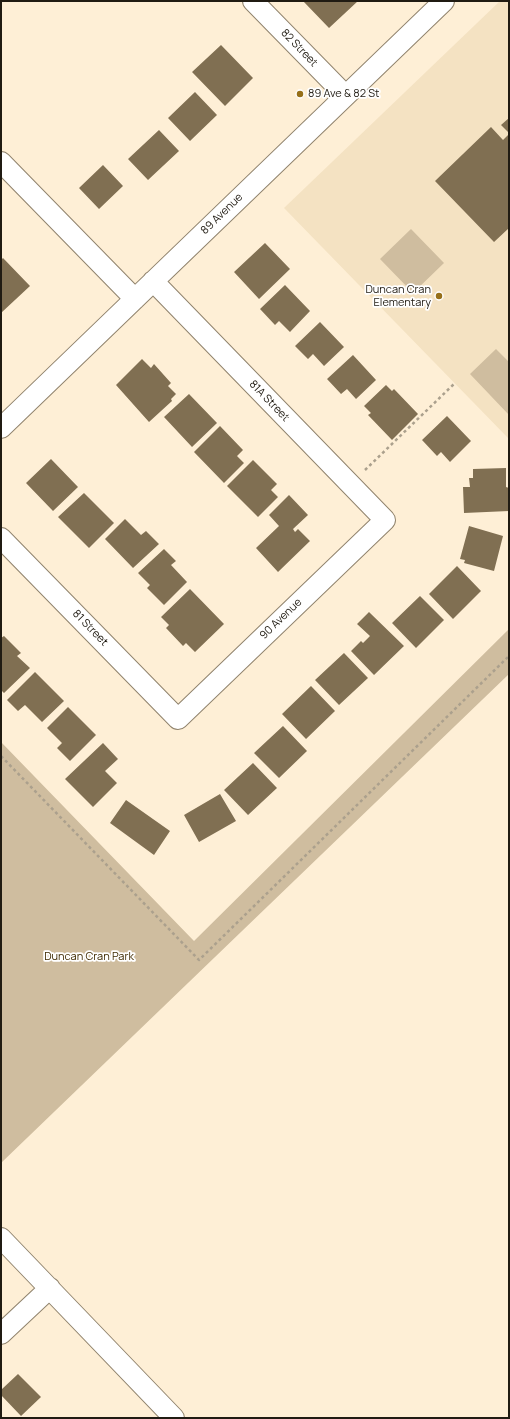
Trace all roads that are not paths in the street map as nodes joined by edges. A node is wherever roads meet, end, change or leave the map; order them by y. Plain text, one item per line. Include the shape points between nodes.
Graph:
1 (253, 1) edge
2 (444, 1) edge
3 (345, 95) junction
4 (1, 162) edge
5 (153, 282) junction
6 (135, 299) junction
7 (1, 428) edge
8 (385, 520) joint
9 (1, 538) edge
10 (178, 719) joint
11 (1, 1238) edge
12 (50, 1288) junction
13 (1, 1334) edge
14 (174, 1418) edge

1 - 3 street, 82 Street
2 - 3 street, 89 Avenue
3 - 5 street, 89 Avenue
4 - 6 street
5 - 6 street, 89 Avenue
5 - 8 street, 81A Street
6 - 7 street, 89 Avenue
8 - 10 street, 90 Avenue
9 - 10 street, 81 Street
11 - 12 street
12 - 13 street
12 - 14 street

